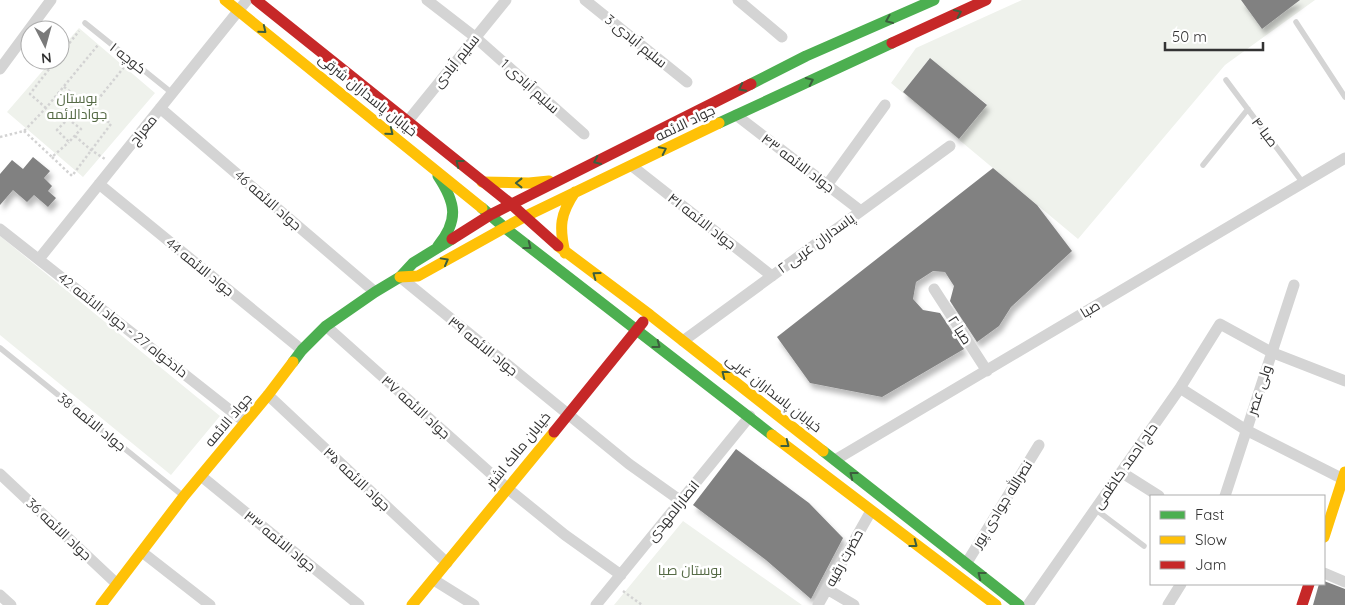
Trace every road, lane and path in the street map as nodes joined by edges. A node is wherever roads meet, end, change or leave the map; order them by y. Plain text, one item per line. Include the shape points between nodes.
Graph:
1 (51, 0) edge
2 (225, 0) edge
3 (247, 0) edge
4 (256, 0) edge
5 (427, 0) edge
6 (506, 0) edge
7 (585, 0) edge
8 (738, 0) edge
9 (907, 0) edge
10 (934, 0) edge
11 (986, 0) edge
12 (917, 8) junction
13 (239, 11) junction
14 (1296, 22) dead end
15 (85, 23) joint
16 (475, 37) junction
17 (782, 37) dead end
18 (104, 38) junction
19 (70, 42) edge
20 (130, 59) junction
21 (0, 69) edge
22 (48, 70) edge
23 (1226, 80) dead end
24 (687, 82) dead end
25 (63, 86) junction
26 (172, 93) junction
27 (1345, 97) edge
28 (885, 105) dead end
29 (46, 108) junction
30 (91, 108) junction
31 (160, 108) junction
32 (1248, 109) junction
33 (736, 115) junction
34 (407, 122) junction
35 (24, 131) junction
36 (584, 134) dead end
37 (74, 136) junction
38 (0, 137) edge
39 (68, 142) junction
40 (950, 146) dead end
41 (91, 150) junction
42 (52, 157) junction
43 (1345, 158) edge
44 (115, 164) junction
45 (1203, 165) dead end
46 (431, 166) junction
47 (632, 166) junction
48 (556, 181) junction
49 (482, 182) junction
50 (1304, 183) junction
51 (99, 184) junction
52 (827, 184) junction
53 (575, 192) junction
54 (511, 204) junction
55 (861, 211) junction
56 (490, 215) junction
57 (524, 217) junction
58 (504, 228) junction
59 (0, 229) edge
60 (435, 251) junction
61 (565, 253) junction
62 (39, 259) junction
63 (772, 276) junction
64 (400, 277) junction
65 (1294, 285) dead end
66 (934, 290) dead end
67 (375, 292) junction
68 (650, 315) junction
69 (326, 326) junction
70 (635, 329) junction
71 (683, 341) junction
72 (0, 348) edge
73 (302, 350) junction
74 (1271, 352) junction
75 (987, 371) junction
76 (1345, 381) edge
77 (1180, 388) junction
78 (268, 395) junction
79 (566, 414) junction
80 (750, 416) junction
81 (246, 422) junction
82 (1246, 430) junction
83 (1040, 445) dead end
84 (835, 460) junction
85 (1121, 472) junction
86 (0, 474) edge
87 (200, 476) junction
88 (1344, 477) edge
89 (506, 488) junction
90 (1157, 495) edge
91 (1225, 495) edge
92 (184, 496) junction
93 (681, 501) junction
94 (1095, 509) junction
95 (871, 511) junction
96 (1325, 534) edge
97 (1144, 546) dead end
98 (142, 552) junction
99 (447, 563) junction
100 (966, 564) junction
101 (1325, 573) edge
102 (617, 579) junction
103 (434, 580) junction
104 (1345, 582) edge
105 (117, 584) junction
106 (1180, 585) edge
107 (1309, 585) edge
108 (827, 589) junction
109 (0, 595) edge
110 (11, 605) edge
111 (101, 605) edge
112 (210, 605) edge
113 (359, 605) edge
114 (412, 605) edge
115 (474, 605) edge
116 (596, 605) edge
117 (642, 605) edge
118 (818, 605) edge
119 (854, 605) edge
120 (996, 605) edge
121 (1019, 605) edge
122 (1028, 605) edge
123 (1168, 605) edge
124 (1302, 605) edge

1 - 21 street
2 - 13 street, خیابان پاسداران شرقی
3 - 13 street, معراج
4 - 34 street, خیابان پاسداران شرقی
5 - 16 street, سلیم آبادی 1
6 - 16 street, سلیم آبادی
7 - 24 street, سلیم آبادی 3
8 - 17 street
9 - 12 street
10 - 12 street, جواد الائمه
33 -> 11 street, جواد الائمه
12 -> 48 street, جواد الائمه via 806,56
13 - 26 street, معراج
13 -> 46 street, خیابان پاسداران شرقی
14 - 27 lane
15 - 18 lane, کوچه ۱
15 - 19 path
16 - 34 street, سلیم آبادی
16 - 36 street, سلیم آبادی 1
18 - 20 lane, کوچه ۱
18 - 25 path
20 - 26 lane, کوچه ۱
20 - 30 path
22 - 29 path via 30,94
23 - 32 lane, صبا ۴
25 - 29 path
25 - 30 path
26 - 31 street, معراج
28 - 52 street
29 - 35 path
30 - 41 path via 112,124
31 - 44 street, معراج
31 - 67 street, جواد الائمه 46
32 - 45 lane
32 - 50 lane, صبا ۴
47 -> 33 street, جواد الائمه
33 - 52 street, جواد الائمه ۴۳
49 -> 34 street, خیابان پاسداران شرقی
35 - 38 path
35 - 42 path
37 - 39 path
37 - 39 path via 81,130 68,119 57,130
37 - 41 path
39 - 42 path
40 - 55 street, پاسداران غربی ۲
41 - 42 path via 72,176
41 - 44 path
43 - 50 street, صبا
44 - 51 street, معراج
46 - 56 street, خیابان پاسداران شرقی
46 - 60 street via 452,203 453,218
47 - 53 street, جواد الائمه
47 - 63 street, جواد الائمه ۴۱
48 -> 49 street
48 - 54 street, جواد الائمه
49 - 54 street, خیابان پاسداران شرقی
50 - 75 street, صبا
51 - 62 street, معراج
51 - 73 street, جواد الائمه 44
52 - 55 street, جواد الائمه ۴۳
53 - 57 street, جواد الائمه
53 - 61 street via 561,217 560,232
54 - 56 street, جواد الائمه
54 - 57 street, خیابان پاسداران غربی
55 - 63 street, پاسداران غربی ۲
56 - 58 street
56 - 60 street, جواد الائمه
57 - 58 street, جواد الائمه
57 - 61 street, خیابان پاسداران غربی
64 -> 58 street, جواد الائمه via 418,276
58 -> 70 street
59 - 62 street, دادخواه 27 - جواد الائمه 42
60 - 64 street, جواد الائمه via 413,263
68 -> 61 street, خیابان پاسداران غربی
62 - 81 street, دادخواه 27 - جواد الائمه 42
63 - 71 street, پاسداران غربی ۲
64 - 67 street, جواد الائمه
64 - 79 street, جواد الائمه ۳۹
65 - 74 street, ولی عصر
66 - 75 street, صبا ۲
67 - 69 street, جواد الائمه
68 - 70 street, خیابان مالک اشتر
68 - 71 street, خیابان پاسداران غربی
69 - 73 street, جواد الائمه
69 - 89 street, جواد الائمه ۳۷
70 - 79 street, خیابان مالک اشتر
70 -> 80 street
84 -> 71 street, خیابان پاسداران غربی
72 - 92 lane, جواد الائمه 38
73 - 78 street, جواد الائمه
74 - 76 street
74 - 77 street, حاج احمد کاظمی via 1220,324
74 - 82 street, ولی عصر
75 - 84 street, صبا
77 - 82 street
77 - 85 street, حاج احمد کاظمی
78 - 81 street, جواد الائمه
78 - 99 street, جواد الائمه ۳۵
79 - 89 street, خیابان مالک اشتر
79 - 93 street, جواد الائمه ۳۹
80 - 93 street, انصارالمهدی
80 -> 95 street
81 - 87 street, جواد الائمه
82 - 88 street
82 - 91 street, ولی عصر
83 - 100 street, نصرالله جوادی پور
100 -> 84 street, خیابان پاسداران غربی
85 - 90 street
85 - 94 street, حاج احمد کاظمی
86 - 105 street, جواد الائمه 36
87 - 92 street, جواد الائمه
87 - 113 street, جواد الائمه ۳۳
88 - 96 street
89 - 99 street, خیابان مالک اشتر
89 - 102 street, جواد الائمه ۳۷
92 - 98 street, جواد الائمه
93 - 102 street, انصارالمهدی
94 - 97 lane
94 - 122 street, حاج احمد کاظمی
95 - 108 street, حضرت رقیه
95 -> 120 street
98 - 105 street, جواد الائمه
98 - 112 street
99 - 103 street, خیابان مالک اشتر
121 -> 100 street, خیابان پاسداران غربی
101 - 104 street
102 - 116 street, انصارالمهدی
102 - 117 path
103 - 114 street, خیابان مالک اشتر
103 - 115 street
105 - 111 street, جواد الائمه
106 - 123 street
107 - 124 street
108 - 118 street, حضرت رقیه
108 - 119 street
109 - 110 street

